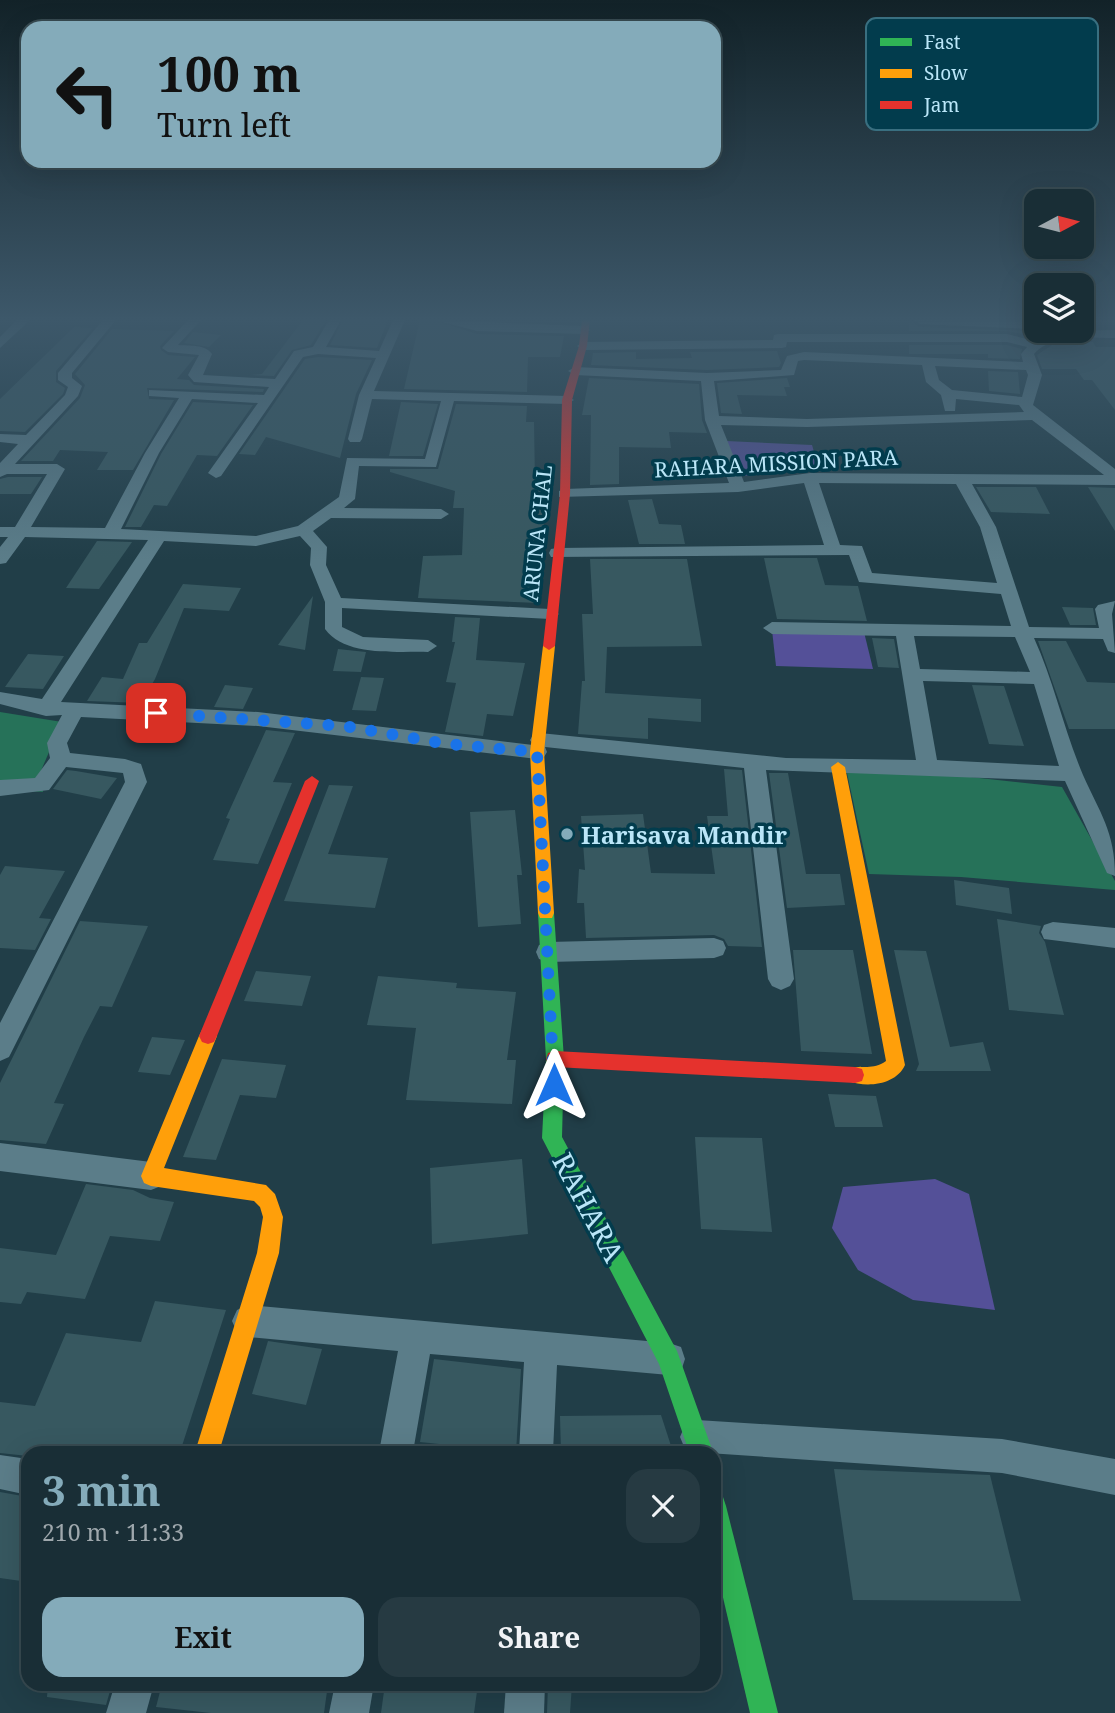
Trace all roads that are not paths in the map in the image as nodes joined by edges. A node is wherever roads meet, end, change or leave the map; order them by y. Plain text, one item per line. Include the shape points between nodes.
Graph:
1 (66, 400) edge
2 (185, 400) edge
3 (265, 400) edge
4 (365, 400) edge
5 (448, 400) edge
6 (563, 400) edge
7 (567, 400) joint
8 (710, 400) edge
9 (949, 400) edge
10 (1007, 400) edge
11 (1027, 402) joint
12 (1034, 416) junction
13 (951, 418) junction
14 (712, 421) junction
15 (0, 438) edge
16 (355, 439) dead end
17 (30, 440) junction
18 (1, 470) edge
19 (216, 473) dead end
20 (810, 478) junction
21 (961, 478) junction
22 (1115, 478) edge
23 (737, 487) junction
24 (565, 494) junction
25 (328, 513) junction
26 (441, 514) dead end
27 (304, 530) junction
28 (0, 532) edge
29 (20, 532) junction
30 (110, 534) junction
31 (158, 537) junction
32 (833, 549) junction
33 (557, 553) junction
34 (0, 559) edge
35 (1008, 589) junction
36 (334, 602) junction
37 (1115, 607) edge
38 (550, 614) junction
39 (772, 628) dead end
40 (904, 630) junction
41 (1022, 632) junction
42 (1112, 640) edge
43 (428, 646) dead end
44 (912, 675) junction
45 (1042, 678) junction
46 (0, 698) edge
47 (46, 709) junction
48 (75, 710) junction
49 (538, 746) junction
50 (61, 759) junction
51 (754, 760) junction
52 (838, 767) junction
53 (928, 767) junction
54 (1072, 774) junction
55 (312, 781) dead end
56 (0, 788) edge
57 (1106, 833) edge
58 (1115, 867) edge
59 (1053, 932) dead end
60 (1115, 938) edge
61 (713, 948) dead end
62 (548, 952) junction
63 (781, 979) dead end
64 (0, 1049) edge
65 (555, 1059) junction
66 (0, 1157) edge
67 (151, 1176) junction
68 (248, 1321) junction
69 (417, 1336) junction
70 (541, 1348) junction
71 (669, 1359) junction
72 (699, 1445) edge
73 (209, 1446) edge
74 (397, 1446) edge
75 (536, 1446) edge
76 (0, 1472) edge
77 (21, 1476) edge
78 (1115, 1477) edge
79 (721, 1535) edge
80 (133, 1691) edge
81 (354, 1691) edge
82 (526, 1691) edge
83 (126, 1713) edge
84 (349, 1713) edge
85 (524, 1713) edge
86 (764, 1713) edge

1 - 17 street
2 - 30 street
3 - 19 street
4 - 16 street
5 - 25 street via 431,464 352,461 347,499
6 - 7 street
7 - 24 street, ARUNA CHAL
8 - 14 street
9 - 13 street
10 - 11 street
11 - 12 street
12 - 13 street
12 - 22 street
13 - 14 street
14 - 23 street
15 - 17 street
17 - 18 street
18 - 29 street via 57,470
20 - 21 street, RAHARA MISSION PARA
20 - 23 street, RAHARA MISSION PARA
20 - 32 street
21 - 22 street, RAHARA MISSION PARA
21 - 35 street via 988,527
23 - 24 street, RAHARA MISSION PARA
24 - 33 street, ARUNA CHAL
25 - 26 street
25 - 27 street
27 - 31 street via 256,541
27 - 36 street via 319,547 318,565
28 - 29 street
29 - 30 street
29 - 34 street
30 - 31 street
31 - 47 street
32 - 33 street
32 - 35 street via 856,550 864,578
33 - 38 street, ARUNA CHAL
35 - 41 street
36 - 38 street
36 - 43 street via 332,626 351,642
37 - 42 street via 1104,610
38 - 49 street, ARUNA CHAL
39 - 40 street
40 - 41 street
40 - 44 street
41 - 42 street
41 - 45 street
44 - 45 street
44 - 53 street
45 - 54 street
46 - 47 street
47 - 48 street
48 - 49 street via 210,715 344,726 447,744
48 - 50 street via 57,743
49 - 51 street
49 - 62 street, RAHARA
50 - 56 street via 41,785
50 - 64 street via 125,766 134,769 136,782
51 - 52 street
51 - 63 street
52 - 53 street
52 - 65 street via 896,1065 879,1076
53 - 54 street
54 - 57 street
55 - 67 street
57 - 58 street
59 - 60 street
61 - 62 street
62 - 65 street, RAHARA
65 - 71 street, RAHARA via 552,1138
66 - 67 street
67 - 68 street via 259,1192 268,1201 273,1217 268,1253
68 - 69 street
68 - 73 street
69 - 70 street
69 - 74 street
70 - 71 street
70 - 75 street
71 - 72 street, RAHARA
72 - 78 street, RAHARA via 1002,1456
76 - 77 street
79 - 86 street
80 - 83 street
81 - 84 street
82 - 85 street

